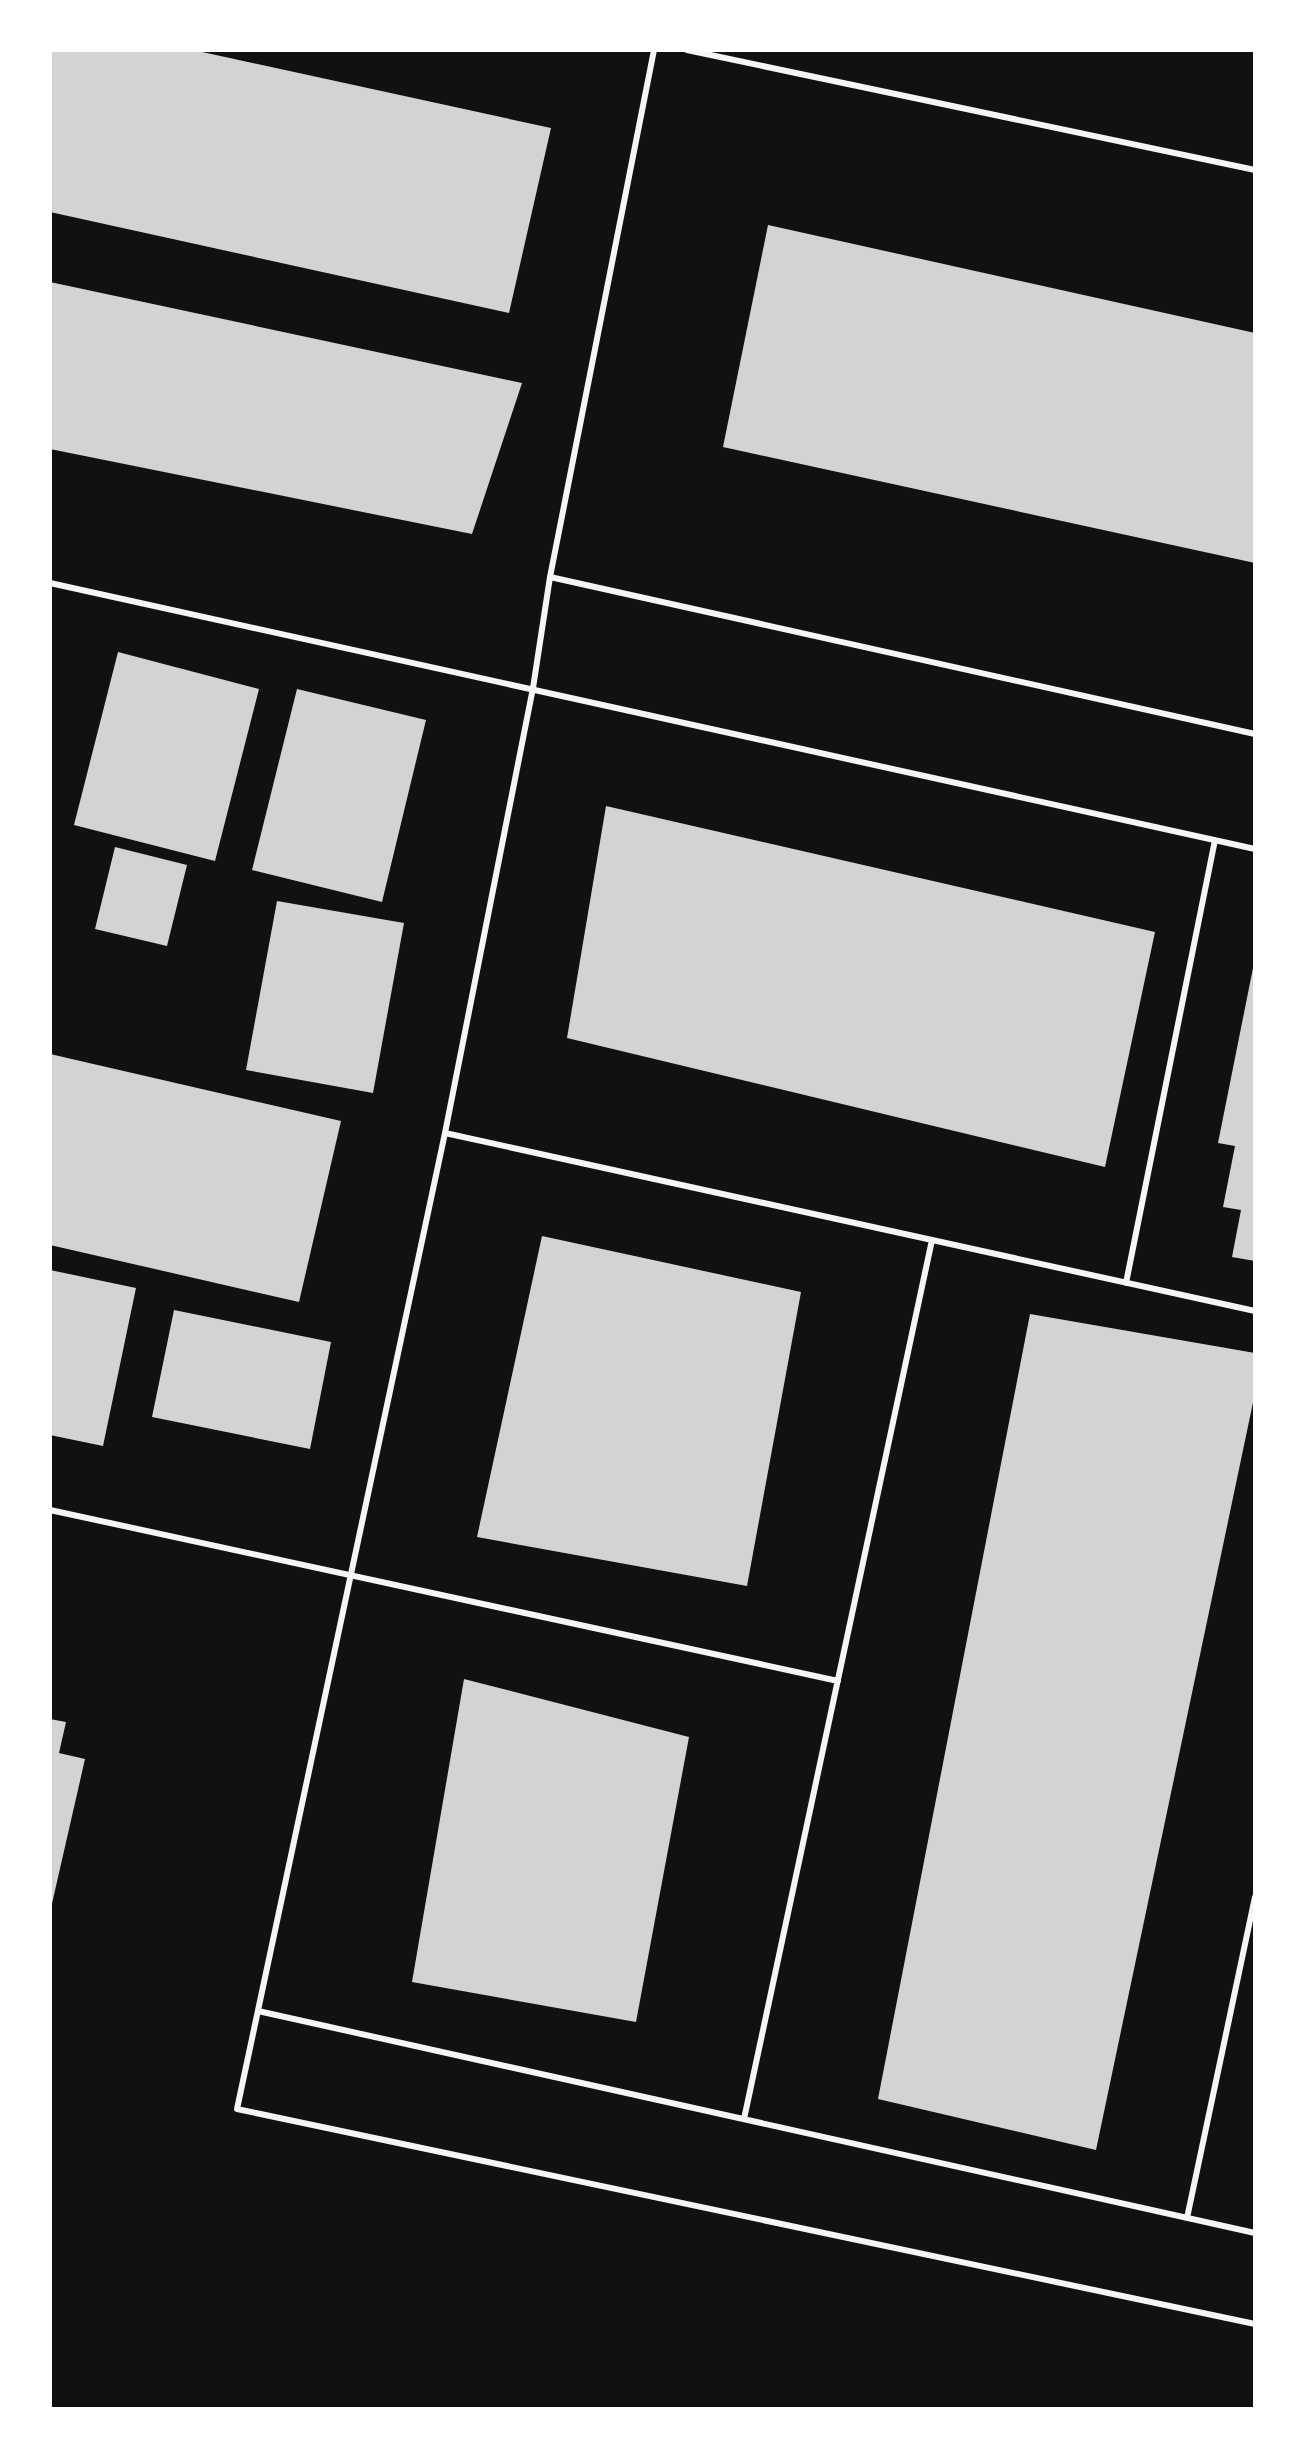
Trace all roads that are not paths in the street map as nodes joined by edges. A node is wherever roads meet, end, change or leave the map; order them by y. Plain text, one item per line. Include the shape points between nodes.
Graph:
1 (654, 50) edge
2 (687, 50) edge
3 (1255, 170) edge
4 (550, 577) junction
5 (50, 583) edge
6 (533, 688) junction
7 (1255, 734) edge
8 (1215, 840) junction
9 (1255, 849) edge
10 (445, 1133) junction
11 (932, 1240) junction
12 (1126, 1283) junction
13 (1255, 1311) edge
14 (50, 1510) edge
15 (350, 1577) junction
16 (838, 1681) junction
17 (1255, 1897) edge
18 (258, 2011) junction
19 (744, 2119) junction
20 (1187, 2218) junction
21 (1255, 2233) edge
22 (1255, 2324) edge

1 - 4 lane
2 - 3 lane
4 - 6 lane
4 - 7 lane
5 - 6 lane
6 - 8 lane
6 - 10 lane
8 - 9 lane
8 - 12 lane
10 - 11 lane
10 - 15 lane
11 - 12 lane
11 - 16 lane
12 - 13 lane
14 - 15 lane
15 - 16 lane
15 - 18 lane
16 - 19 lane
17 - 20 lane
18 - 19 lane
18 - 22 lane via 237,2109
19 - 20 lane
20 - 21 lane

